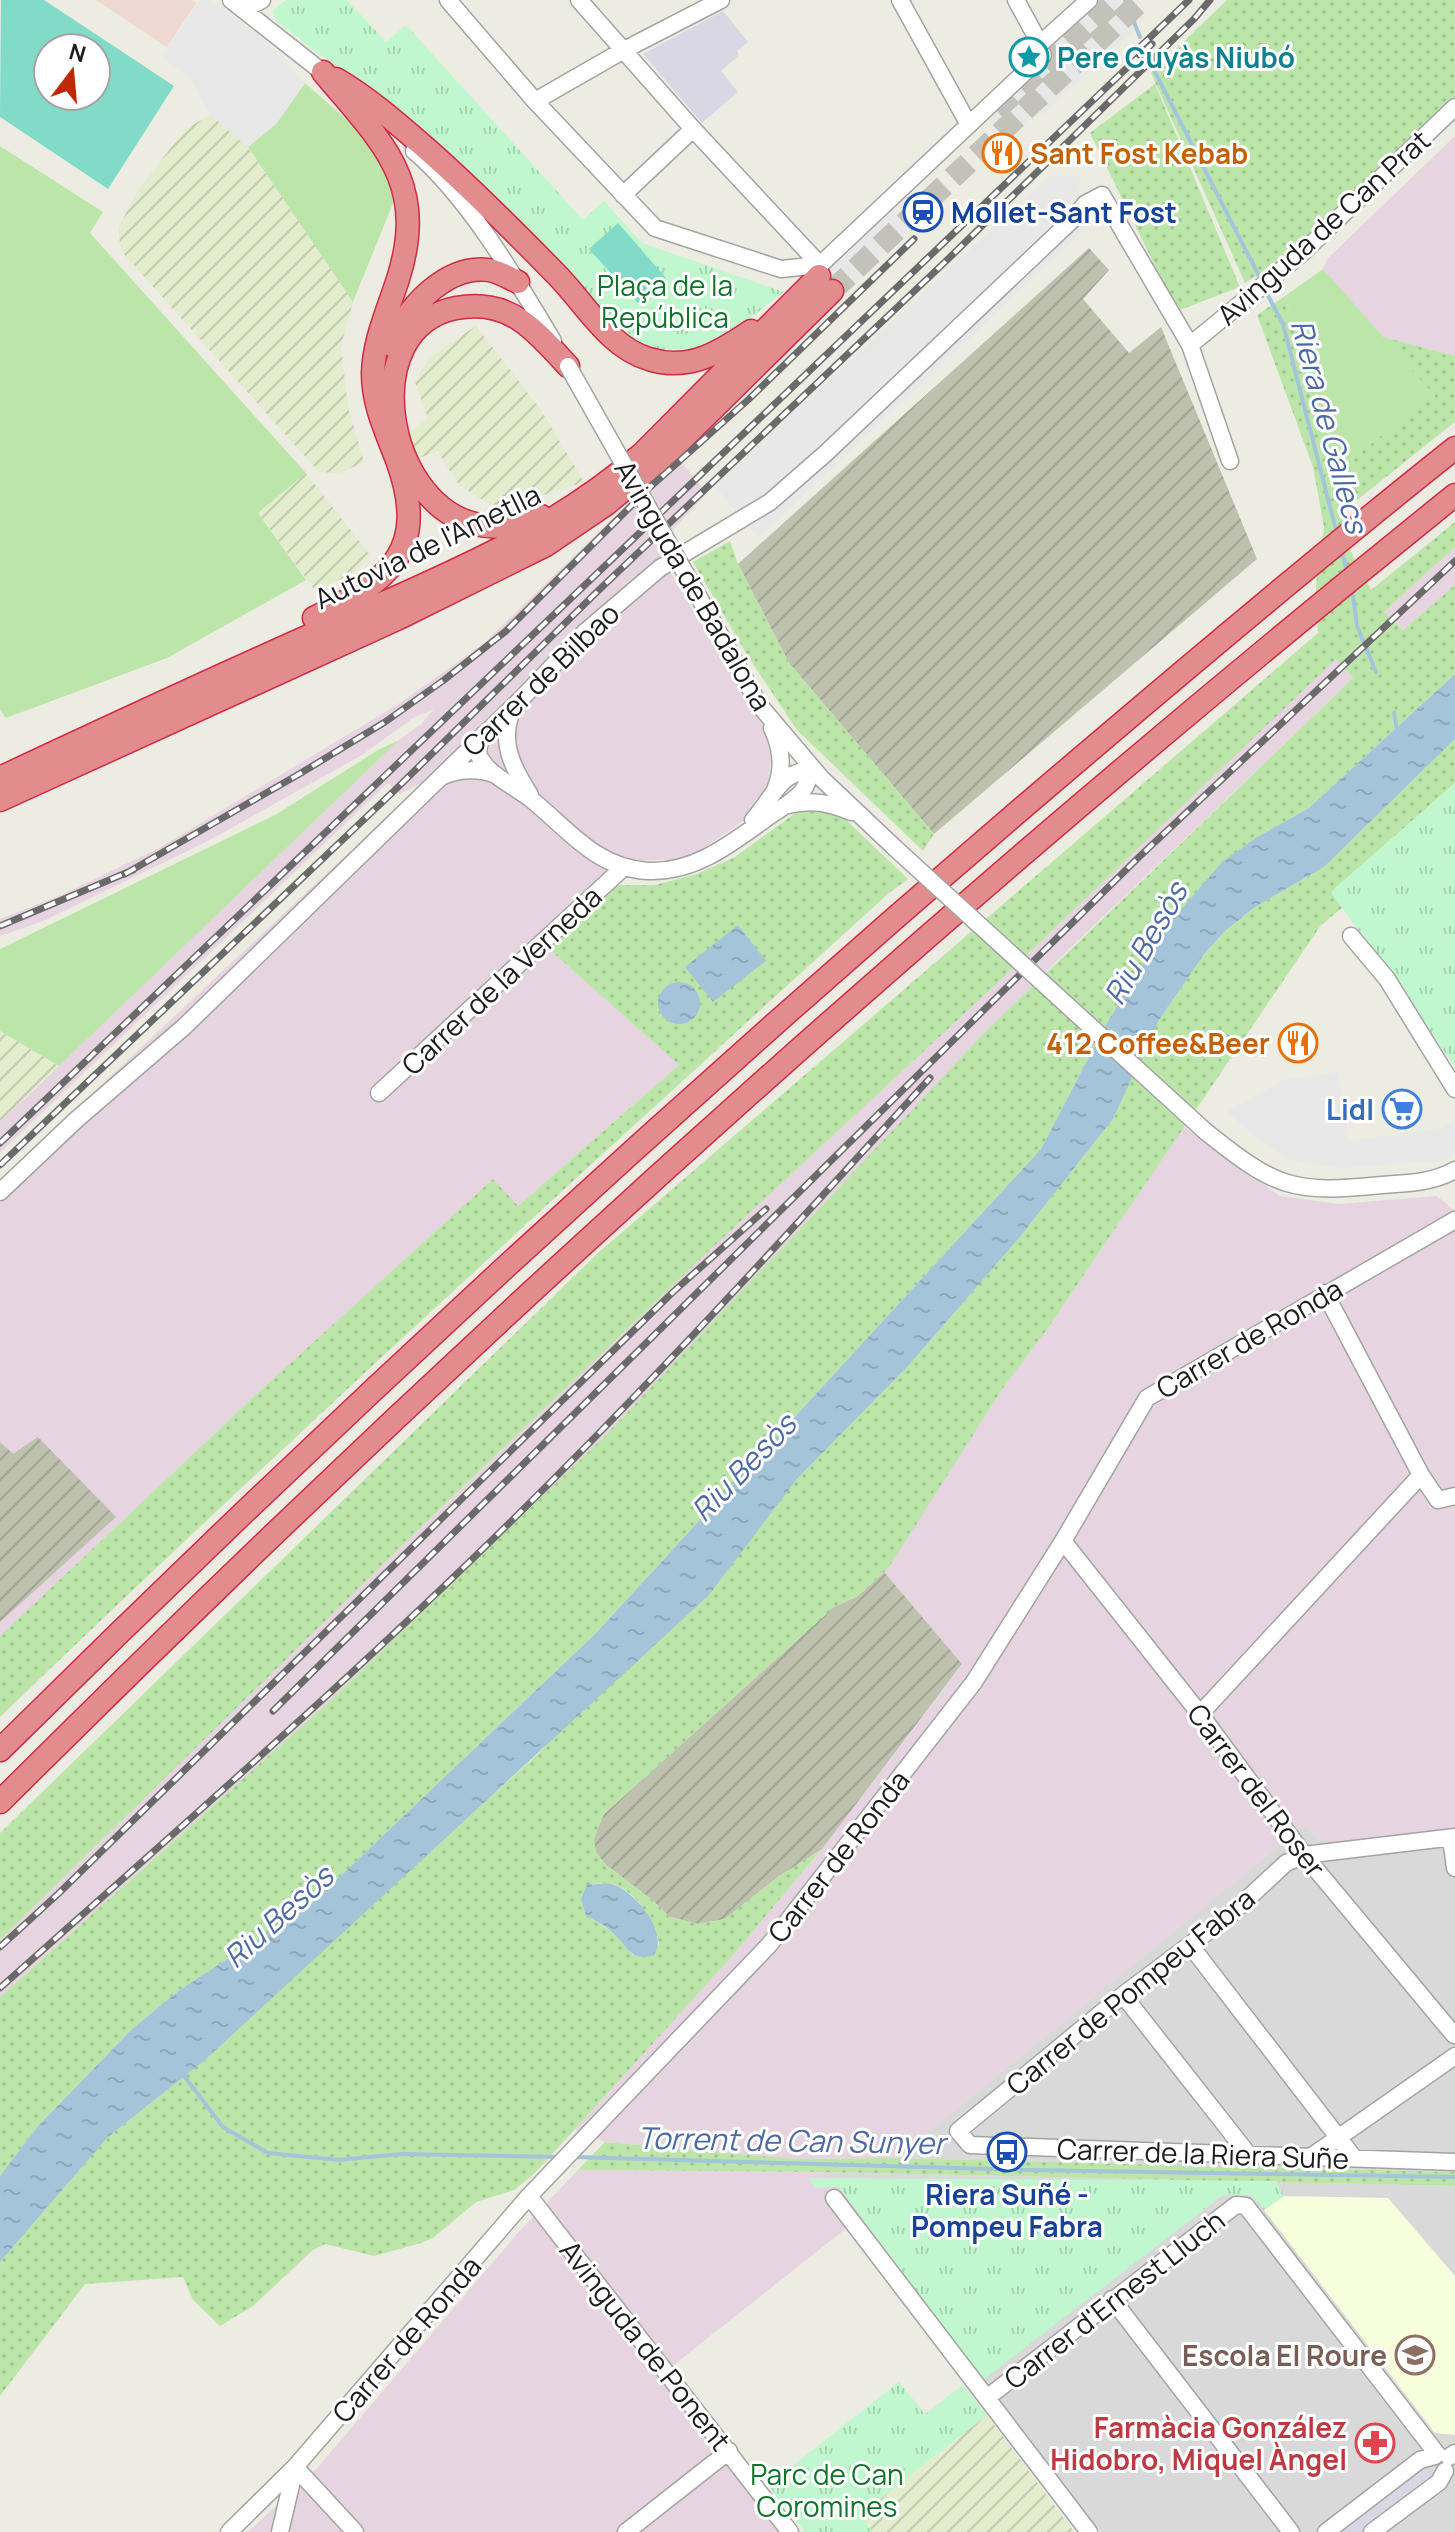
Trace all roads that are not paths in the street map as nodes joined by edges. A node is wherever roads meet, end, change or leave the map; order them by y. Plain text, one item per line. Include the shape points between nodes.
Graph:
1 (262, 0) edge
2 (448, 0) edge
3 (579, 0) edge
4 (721, 0) edge
5 (900, 0) edge
6 (1016, 0) edge
7 (1089, 0) edge
8 (237, 5) edge
9 (264, 41) dead end
10 (1042, 49) junction
11 (624, 50) junction
12 (323, 72) junction
13 (535, 101) junction
14 (1455, 107) edge
15 (969, 125) junction
16 (693, 129) junction
17 (623, 195) junction
18 (824, 277) junction
19 (518, 282) junction
20 (792, 303) junction
21 (1190, 345) junction
22 (568, 366) junction
23 (389, 440) junction
24 (1455, 448) edge
25 (1230, 461) dead end
26 (1455, 495) edge
27 (580, 503) junction
28 (516, 703) junction
29 (760, 706) junction
30 (478, 741) junction
31 (510, 759) junction
32 (26, 766) junction
33 (811, 769) junction
34 (500, 777) junction
35 (0, 778) edge
36 (434, 782) junction
37 (774, 793) junction
38 (0, 800) edge
39 (536, 803) junction
40 (787, 806) junction
41 (860, 816) junction
42 (726, 847) junction
43 (624, 867) junction
44 (1351, 936) dead end
45 (1453, 1079) edge
46 (379, 1093) dead end
47 (1455, 1170) edge
48 (1430, 1181) junction
49 (1455, 1187) edge
50 (0, 1192) edge
51 (1455, 1220) edge
52 (1325, 1293) junction
53 (1421, 1475) junction
54 (1455, 1496) edge
55 (1063, 1541) junction
56 (1200, 1714) junction
57 (0, 1750) edge
58 (0, 1802) edge
59 (1453, 1838) edge
60 (1304, 1855) junction
61 (1455, 1868) edge
62 (1190, 1945) junction
63 (1123, 1995) junction
64 (1454, 2034) edge
65 (1455, 2055) edge
66 (958, 2131) joint
67 (1339, 2138) junction
68 (1248, 2154) junction
69 (1312, 2156) junction
70 (1354, 2158) junction
71 (1455, 2162) edge
72 (529, 2196) junction
73 (834, 2198) dead end
74 (1112, 2299) junction
75 (988, 2397) junction
76 (729, 2451) junction
77 (1446, 2463) edge
78 (295, 2467) junction
79 (229, 2532) edge
80 (280, 2532) edge
81 (355, 2532) edge
82 (626, 2532) edge
83 (790, 2532) edge
84 (1089, 2532) edge
85 (1291, 2532) edge
86 (1326, 2532) edge
87 (1372, 2532) edge

1 - 8 street
2 - 13 street
3 - 11 street
4 - 11 street
5 - 15 street
6 - 10 street
7 - 10 street
8 - 9 street
8 - 12 street, Avinguda de Badalona
10 - 15 street
11 - 13 street
11 - 16 street
12 - 19 street, Avinguda de Badalona via 423,159
12 - 20 highway via 365,96 441,162 558,276 611,336 639,356 674,363 704,359
12 - 23 highway via 383,146 408,205 404,258 374,360 376,402
13 - 17 street
14 - 21 street, Avinguda de Can Prat via 1300,255
15 - 18 street via 882,207
16 - 17 street
16 - 18 street
17 - 18 street via 655,228 781,269
18 - 20 highway, Autovia de l'Ametlla
18 - 38 highway via 667,454 587,518 511,564 399,618
19 - 22 street, Avinguda de Badalona
19 - 23 highway via 499,272 464,272 417,304 395,339 386,367
20 - 27 highway, Autovia de l'Ametlla via 676,422
21 - 25 street
21 - 28 street, Carrer de Bilbao via 1102,195 1085,204 826,453 770,502 660,568 585,632
22 - 27 highway via 532,329 504,311 479,306 450,309 418,329 402,354 393,379 393,422 421,487 460,520 507,526
22 - 29 street, Avinguda de Badalona, bridge
23 - 32 highway via 406,488 409,519 397,557 374,584
24 - 57 highway via 891,921 628,1155 274,1484
26 - 58 highway via 942,925 620,1211 305,1505
27 - 32 highway, Autovia de l'Ametlla via 457,570
28 - 30 street, Carrer de Bilbao
28 - 31 street via 507,732
29 - 33 street, Avinguda de Badalona
29 - 37 street via 780,745
30 - 31 street via 495,745
30 - 34 street via 480,757
30 - 36 street, Carrer de Bilbao
31 - 39 street
32 - 35 highway, Autovia de l'Ametlla
33 - 37 street via 789,775
33 - 40 street via 803,790
33 - 41 street, Avinguda de Badalona
34 - 36 street via 460,771
34 - 39 street
36 - 50 street, Carrer de Bilbao via 185,1026
37 - 42 street
39 - 43 street via 587,849
40 - 41 street via 809,801
40 - 42 street
41 - 48 street, Avinguda de Badalona, bridge via 1246,1164 1299,1187 1334,1190
42 - 43 street via 669,869
43 - 46 street, Carrer de la Verneda
44 - 45 street via 1387,979
47 - 48 street, Avinguda de Badalona
48 - 49 street, Avinguda de Badalona
51 - 52 street, Carrer de Ronda
52 - 53 street
52 - 55 street, Carrer de Ronda via 1147,1398
53 - 54 street via 1438,1500
53 - 56 street
55 - 56 street, Carrer del Roser
55 - 72 street, Carrer de Ronda via 974,1682 769,1945
56 - 60 street, Carrer del Roser
59 - 60 street
59 - 61 street
60 - 62 street, Carrer de Pompeu Fabra via 1286,1863
60 - 64 street, Carrer del Roser
62 - 63 street, Carrer de Pompeu Fabra
62 - 67 street
63 - 66 street, Carrer de Pompeu Fabra
63 - 68 street
64 - 65 street
65 - 67 street
66 - 68 street, Carrer de la Riera Suñe via 970,2145
67 - 69 street
67 - 70 street
68 - 69 street, Carrer de la Riera Suñe
69 - 70 street, Carrer de la Riera Suñe
70 - 71 street, Carrer de la Riera Suñe
72 - 76 street, Avinguda de Ponent
72 - 78 street, Carrer de Ronda
73 - 75 street
74 - 75 street, Carrer d'Ernest Lluch
74 - 77 street, Carrer d'Ernest Lluch via 1236,2205 1246,2206
74 - 85 street
75 - 84 street
76 - 82 street
76 - 83 street, Avinguda de Ponent
77 - 86 street via 1420,2460
77 - 87 street via 1439,2482
78 - 79 street, Carrer de Ronda
78 - 80 street
78 - 81 street

